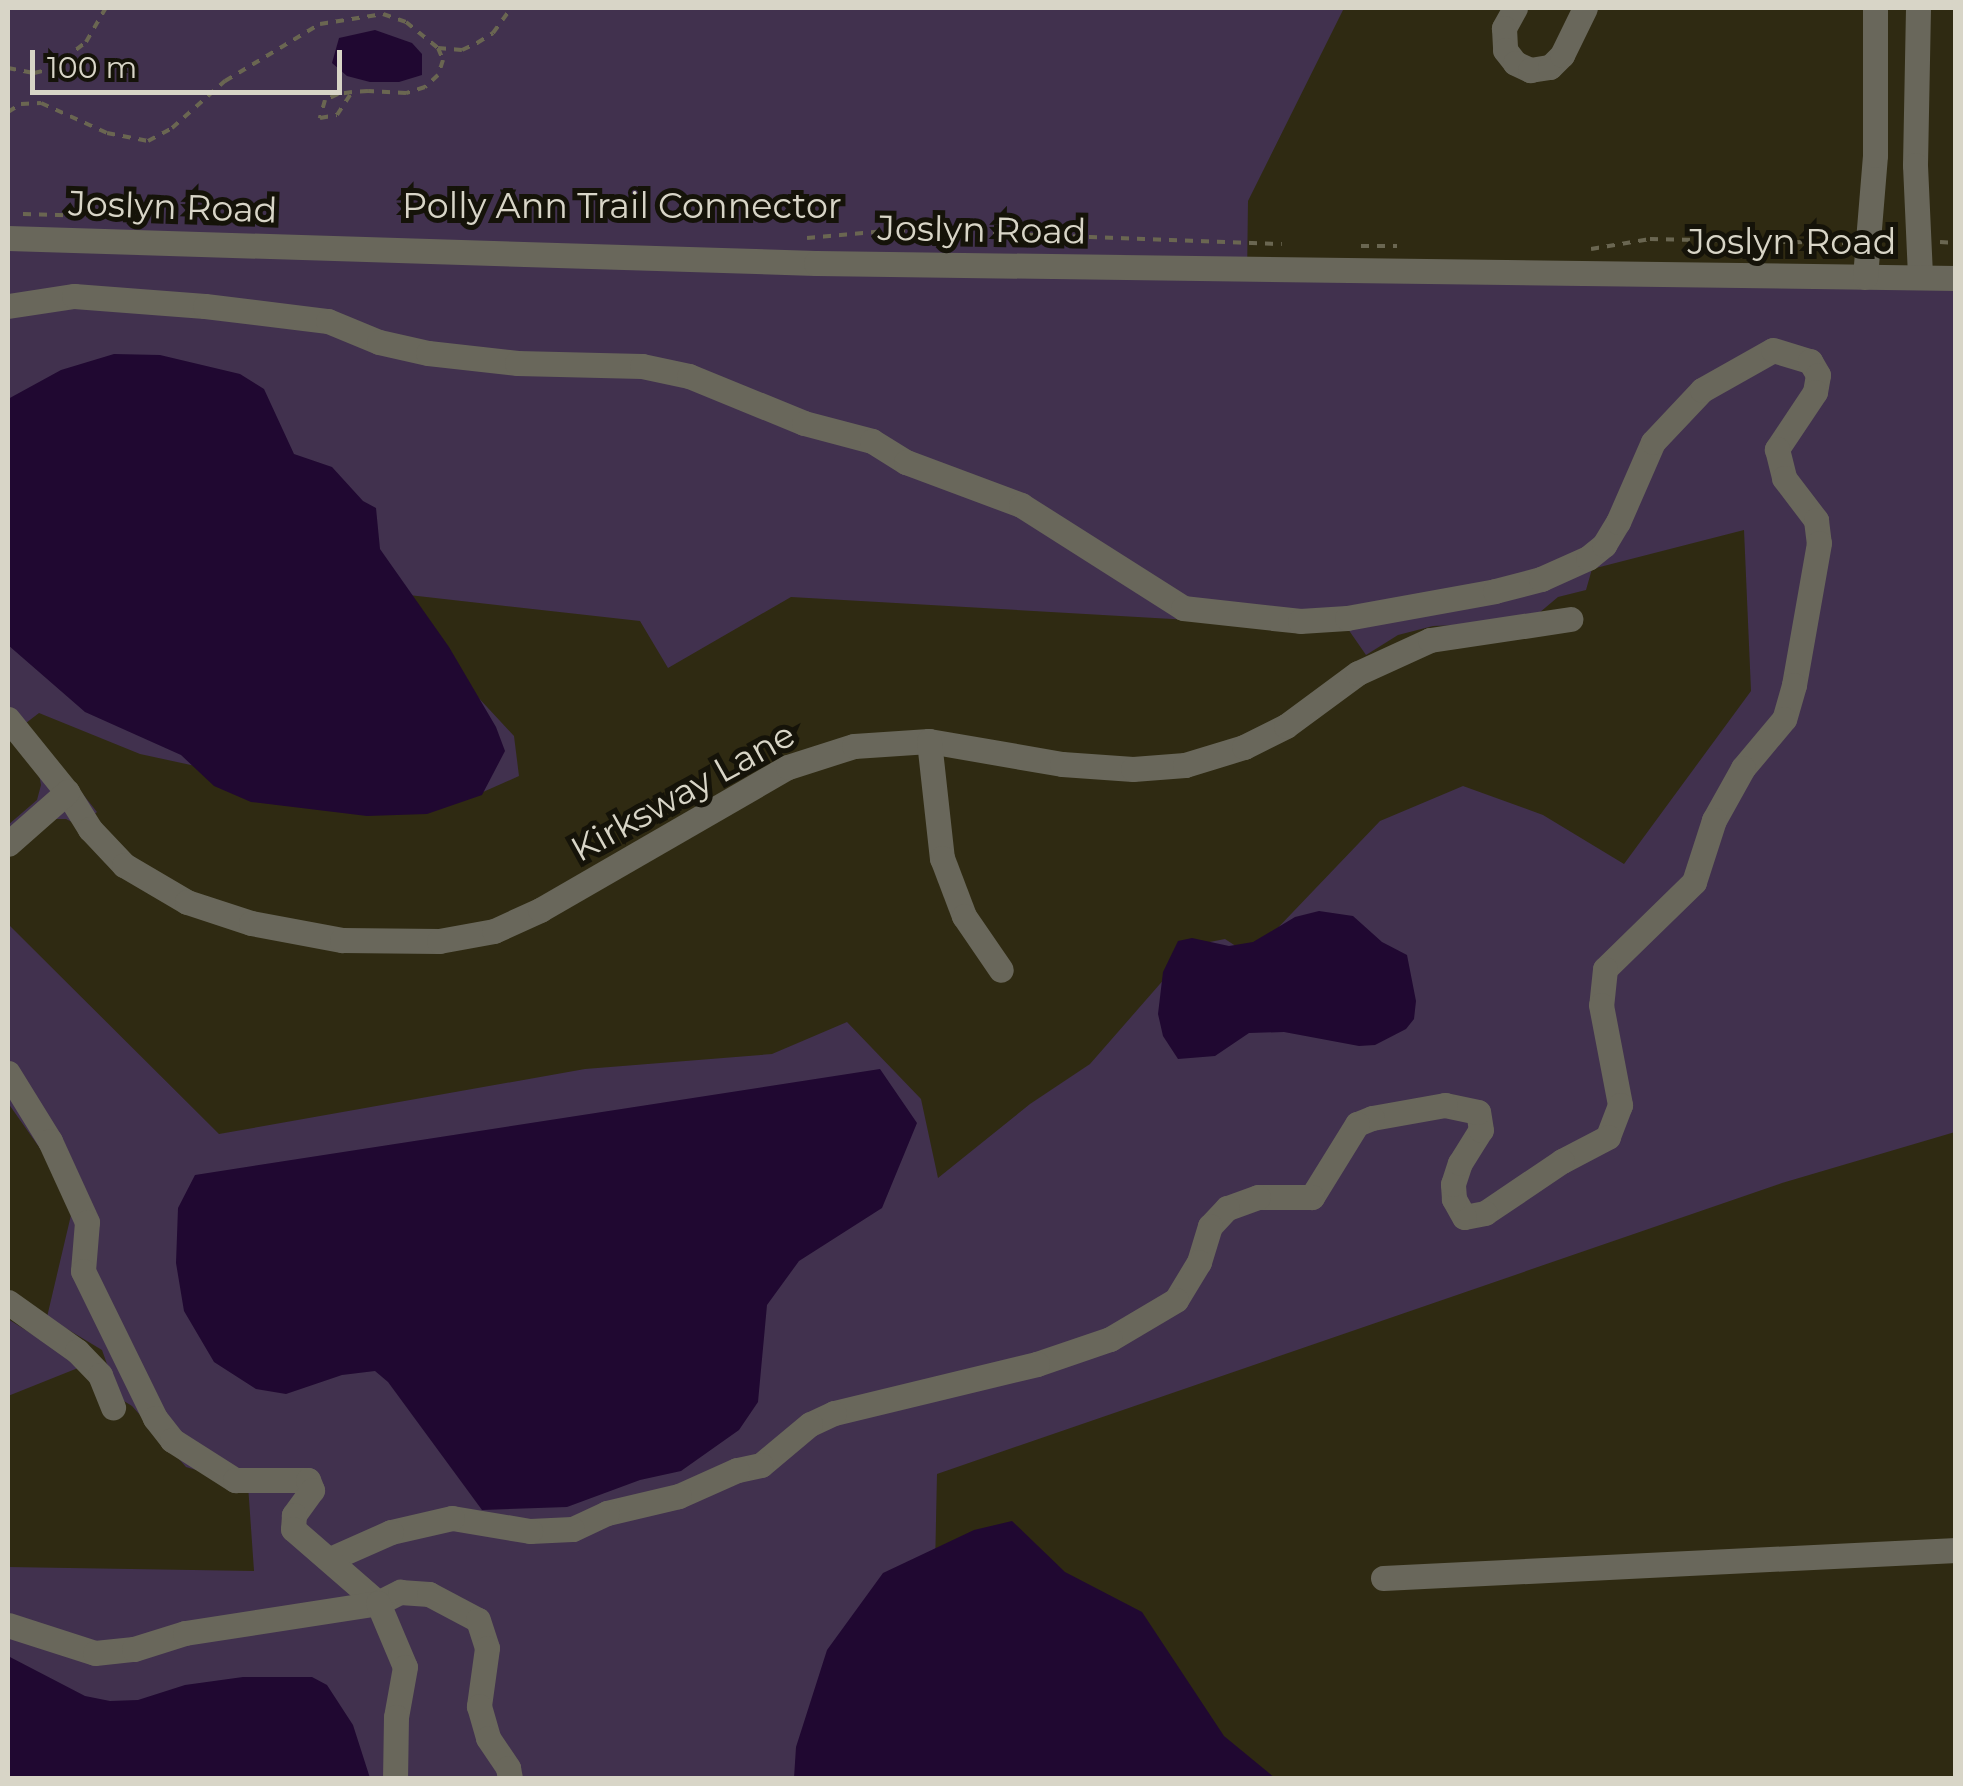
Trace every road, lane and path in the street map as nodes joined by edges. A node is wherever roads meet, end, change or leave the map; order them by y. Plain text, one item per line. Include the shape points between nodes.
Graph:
1 (106, 8) edge
2 (511, 8) edge
3 (1515, 8) edge
4 (1585, 8) edge
5 (1875, 8) edge
6 (1918, 8) edge
7 (438, 48) junction
8 (455, 50) junction
9 (443, 60) junction
10 (8, 68) edge
11 (352, 92) junction
12 (8, 112) edge
13 (8, 215) edge
14 (136, 217) dead end
15 (8, 238) edge
16 (805, 238) dead end
17 (1956, 242) edge
18 (1868, 243) junction
19 (1920, 243) junction
20 (1284, 244) dead end
21 (1357, 246) dead end
22 (1407, 246) dead end
23 (1573, 251) dead end
24 (1865, 277) junction
25 (1920, 278) junction
26 (1956, 278) edge
27 (8, 306) edge
28 (1570, 619) dead end
29 (8, 719) edge
30 (929, 741) junction
31 (67, 792) junction
32 (8, 844) edge
33 (1002, 970) dead end
34 (8, 1073) edge
35 (8, 1302) edge
36 (113, 1406) dead end
37 (1956, 1550) edge
38 (330, 1559) junction
39 (1382, 1578) dead end
40 (378, 1603) junction
41 (8, 1625) edge
42 (395, 1778) edge
43 (510, 1778) edge

1 - 10 path via 86,42 51,70
2 - 8 path via 494,33
3 - 4 street via 1504,28 1505,50 1530,70 1550,67 1562,56
5 - 18 street
6 - 19 street
7 - 8 path
7 - 9 path
7 - 12 path via 406,22 383,14 320,24 225,82 148,142 107,134 41,104
8 - 9 path
9 - 11 path via 438,76 406,94
11 - 11 path via 325,100 320,118 337,115
13 - 14 path
15 - 24 street, Joslyn Road via 816,262
16 - 20 path, Polly Ann Trail Connector via 898,230
17 - 19 path
18 - 23 path via 1650,239
18 - 24 street
19 - 25 street
21 - 22 path
24 - 25 street, Joslyn Road
25 - 26 street, Joslyn Road
27 - 38 street via 74,296 205,306 328,321 428,353 642,366 690,376 1021,505 1183,608 1300,622 1495,591 1588,558 1618,522 1652,442 1702,390 1773,350 1810,361 1818,374 1815,392 1777,449 1784,478 1816,520 1818,542 1794,685 1784,718 1743,768 1714,820 1694,882 1605,969 1601,1005 1620,1104 1608,1137 1497,1206 1464,1217 1454,1184 1481,1130 1478,1112 1446,1105 1372,1118 1357,1124 1312,1198 1258,1197 1227,1208 1210,1226 1199,1262 1176,1300 1110,1338 1054,1359 834,1413 760,1465 572,1530 530,1531 452,1518 391,1532
28 - 30 street, Kirksway Lane via 1430,640 1358,673 1286,726 1244,747 1184,764 1133,770 1062,764
29 - 31 street, Kirksway Lane
30 - 31 street, Kirksway Lane via 854,746 788,767 540,910 494,931 438,941 342,940 251,924 186,902 124,865
30 - 33 street via 942,858 964,916
31 - 32 street
34 - 38 street via 87,1222 82,1271 155,1418 172,1440 235,1480 308,1480 312,1490 293,1529
35 - 36 street via 77,1351 100,1375
37 - 39 street
38 - 40 street
40 - 41 street via 185,1632 95,1653
40 - 42 street via 405,1667
40 - 43 street via 400,1592 429,1594 478,1620 487,1648 479,1706

